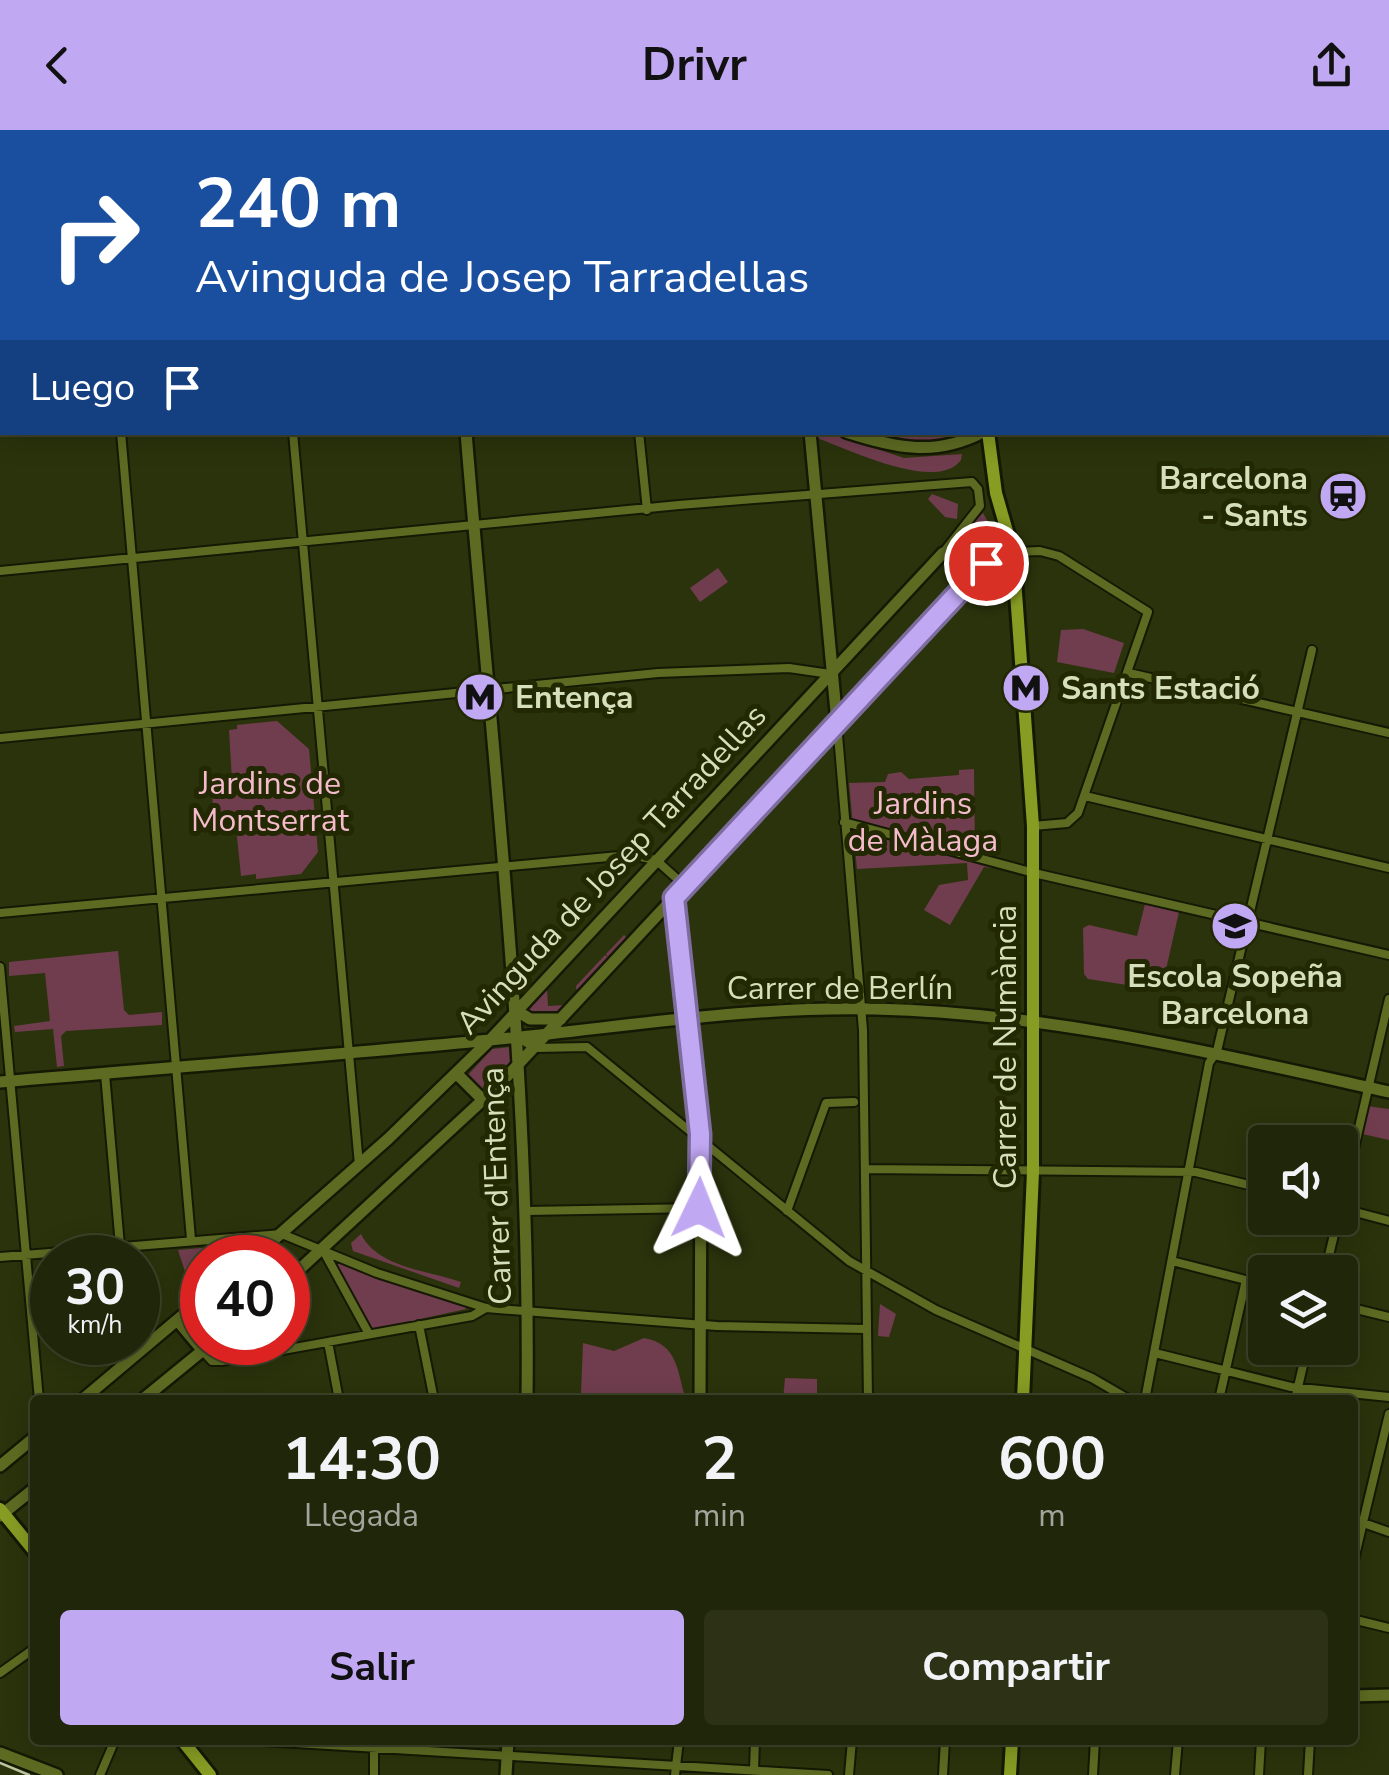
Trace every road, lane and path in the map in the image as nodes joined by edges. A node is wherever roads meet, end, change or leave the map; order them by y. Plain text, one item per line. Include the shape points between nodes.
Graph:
1 (122, 435) edge
2 (292, 435) edge
3 (466, 435) edge
4 (639, 435) edge
5 (810, 435) edge
6 (857, 435) edge
7 (978, 435) edge
8 (986, 435) edge
9 (814, 495) junction
10 (648, 510) junction
11 (474, 526) junction
12 (302, 542) junction
13 (1013, 552) junction
14 (943, 553) junction
15 (132, 558) junction
16 (0, 571) edge
17 (974, 575) junction
18 (1312, 650) dead end
19 (1128, 673) junction
20 (830, 674) junction
21 (486, 693) junction
22 (316, 706) junction
23 (1298, 712) junction
24 (837, 724) junction
25 (146, 725) junction
26 (1389, 734) edge
27 (0, 738) edge
28 (1085, 796) junction
29 (844, 822) junction
30 (1032, 826) junction
31 (1267, 842) junction
32 (656, 860) junction
33 (503, 864) junction
34 (1389, 868) edge
35 (1034, 873) junction
36 (332, 881) junction
37 (685, 886) junction
38 (674, 898) junction
39 (162, 900) junction
40 (0, 913) edge
41 (1248, 922) junction
42 (1389, 955) edge
43 (0, 967) edge
44 (1389, 999) edge
45 (862, 1009) junction
46 (516, 1011) junction
47 (689, 1017) junction
48 (561, 1019) junction
49 (1034, 1021) junction
50 (592, 1028) junction
51 (547, 1034) junction
52 (518, 1038) junction
53 (490, 1040) junction
54 (588, 1046) junction
55 (535, 1048) junction
56 (1217, 1050) junction
57 (352, 1053) junction
58 (520, 1064) junction
59 (176, 1068) junction
60 (106, 1074) junction
61 (456, 1074) junction
62 (6, 1082) edge
63 (498, 1086) junction
64 (1368, 1088) junction
65 (521, 1090) junction
66 (1389, 1092) edge
67 (484, 1101) junction
68 (854, 1102) dead end
69 (1358, 1131) edge
70 (701, 1142) junction
71 (358, 1165) junction
72 (866, 1168) junction
73 (1032, 1172) junction
74 (1188, 1173) junction
75 (1248, 1185) edge
76 (699, 1208) junction
77 (787, 1211) junction
78 (526, 1212) junction
79 (1358, 1213) edge
80 (1389, 1221) edge
81 (282, 1234) junction
82 (119, 1235) edge
83 (191, 1235) edge
84 (264, 1235) edge
85 (323, 1250) junction
86 (30, 1254) edge
87 (24, 1255) junction
88 (0, 1257) edge
89 (310, 1261) edge
90 (1172, 1261) junction
91 (865, 1270) junction
92 (1246, 1280) joint
93 (486, 1308) junction
94 (1358, 1309) edge
95 (529, 1312) junction
96 (1389, 1317) edge
97 (180, 1318) edge
98 (177, 1320) junction
99 (180, 1323) edge
100 (419, 1324) junction
101 (703, 1325) junction
102 (866, 1329) junction
103 (369, 1334) junction
104 (328, 1342) junction
105 (310, 1345) edge
106 (1024, 1349) junction
107 (1155, 1353) junction
108 (186, 1365) edge
109 (1303, 1365) edge
110 (1226, 1370) junction
111 (1298, 1388) junction
112 (38, 1395) edge
113 (88, 1395) edge
114 (151, 1395) edge
115 (338, 1395) edge
116 (433, 1395) edge
117 (528, 1395) edge
118 (700, 1395) edge
119 (868, 1395) edge
120 (1024, 1395) edge
121 (1120, 1395) edge
122 (1146, 1395) edge
123 (1220, 1395) edge
124 (1296, 1395) edge
125 (1389, 1397) edge
126 (1389, 1414) edge
127 (30, 1442) edge
128 (0, 1466) edge
129 (30, 1492) edge
130 (1, 1512) edge
131 (1358, 1522) edge
132 (1363, 1524) junction
133 (1389, 1532) edge
134 (1358, 1544) edge
135 (30, 1546) edge
136 (1358, 1620) edge
137 (1389, 1628) edge
138 (30, 1651) edge
139 (0, 1672) edge
140 (1389, 1695) edge
141 (1358, 1696) edge
142 (113, 1745) edge
143 (186, 1745) edge
144 (374, 1745) edge
145 (396, 1745) edge
146 (507, 1745) edge
147 (678, 1745) edge
148 (756, 1745) edge
149 (852, 1745) edge
150 (946, 1745) edge
151 (1012, 1745) edge
152 (1096, 1745) edge
153 (1178, 1745) edge
154 (1261, 1745) edge
155 (1310, 1745) edge
156 (0, 1753) edge
157 (506, 1755) junction
158 (676, 1770) edge
159 (753, 1772) edge
160 (58, 1775) edge
161 (100, 1775) edge
162 (210, 1775) edge
163 (374, 1775) edge
164 (506, 1775) edge
165 (832, 1775) edge
166 (849, 1775) edge
167 (944, 1775) edge
168 (1010, 1775) edge
169 (1094, 1775) edge
170 (1175, 1775) edge
171 (1259, 1775) edge
172 (1308, 1775) edge

1 - 15 street
2 - 12 street
3 - 11 main road, Carrer d'Entença
4 - 10 street
5 - 9 main road
6 - 7 main road via 912,450
8 - 13 main road, Carrer de Numància
9 - 10 street
9 - 14 street, Avinguda de Josep Tarradellas via 972,482 980,506
9 - 20 main road
10 - 11 street
11 - 12 street
11 - 21 main road, Carrer d'Entença
12 - 15 street
12 - 22 street
13 - 17 main road, Avinguda de Josep Tarradellas via 995,556
13 - 19 street via 1053,553 1148,612
13 - 30 main road, Carrer de Numància
14 - 17 main road via 954,553
14 - 20 main road, Avinguda de Josep Tarradellas
15 - 16 street
15 - 25 street
17 - 24 main road, Avinguda de Josep Tarradellas
18 - 23 street
19 - 23 street
19 - 28 street
20 - 21 street via 789,668 658,673
20 - 24 main road
20 - 32 main road, Avinguda de Josep Tarradellas
21 - 22 street
21 - 33 main road, Carrer d'Entença
22 - 25 street
22 - 36 street
23 - 26 street
23 - 31 street
24 - 29 street
24 - 37 main road, Avinguda de Josep Tarradellas
25 - 27 street
25 - 39 street
28 - 30 street via 1068,823
28 - 31 street
29 - 35 street
29 - 45 street
30 - 35 main road, Carrer de Numància
31 - 34 street
31 - 41 street
32 - 33 street via 630,855
32 - 37 street
32 - 46 main road, Avinguda de Josep Tarradellas
33 - 36 street
33 - 46 main road, Carrer d'Entença
35 - 41 street
35 - 49 main road, Carrer de Numància
36 - 39 street
36 - 57 street
37 - 38 main road, Avinguda de Josep Tarradellas
38 - 47 street
38 - 48 main road, Avinguda de Josep Tarradellas
39 - 40 street
39 - 59 street
41 - 42 street
41 - 56 street
43 - 62 street
44 - 64 street
45 - 47 main road, Carrer de Berlín
45 - 49 main road, Carrer de Berlín
45 - 72 street
46 - 48 main road via 530,1020
46 - 52 main road, Carrer d'Entença
46 - 53 main road, Avinguda de Josep Tarradellas
47 - 50 main road, Carrer de Berlín
47 - 70 main road
48 - 51 main road, Avinguda de Josep Tarradellas
49 - 56 main road, Carrer de Berlín
49 - 73 main road, Carrer de Numància
50 - 51 main road, Carrer de Berlín
50 - 54 street
51 - 52 main road, Avinguda de Josep Tarradellas
51 - 55 main road, Avinguda de Josep Tarradellas
52 - 53 main road
52 - 55 street
52 - 58 main road, Carrer d'Entença
53 - 57 main road
53 - 61 main road, Avinguda de Josep Tarradellas
54 - 55 street
54 - 70 street
55 - 58 main road, Avinguda de Josep Tarradellas
56 - 64 main road, Carrer de Berlín
56 - 74 street
57 - 59 main road
57 - 71 street
58 - 63 main road, Avinguda de Josep Tarradellas
58 - 65 main road, Carrer d'Entença
59 - 60 main road
59 - 83 street
60 - 62 main road
60 - 82 street
61 - 67 main road
61 - 71 main road, Avinguda de Josep Tarradellas
62 - 87 street
63 - 65 main road
63 - 67 main road, Avinguda de Josep Tarradellas
64 - 66 main road, Carrer de Berlín
64 - 69 street
65 - 78 main road, Carrer d'Entença
67 - 85 main road, Avinguda de Josep Tarradellas
68 - 77 street via 826,1103
70 - 76 main road
70 - 77 street
71 - 81 main road, Avinguda de Josep Tarradellas
72 - 73 street
72 - 91 street
73 - 74 street
73 - 106 main road, Carrer de Numància
74 - 75 street
74 - 90 street
76 - 78 street
76 - 101 main road
77 - 91 street
78 - 95 main road, Carrer d'Entença
79 - 80 street
81 - 84 street
81 - 85 street
85 - 89 main road, Avinguda de Josep Tarradellas
85 - 93 street
85 - 103 street
86 - 87 street
87 - 88 street
87 - 112 street
90 - 92 street
90 - 107 street
91 - 102 street
91 - 106 street
92 - 110 street
93 - 95 street
93 - 100 street
94 - 96 street
95 - 101 street
95 - 117 main road, Carrer d'Entença
97 - 98 main road
98 - 99 main road
98 - 113 main road
100 - 103 street
100 - 116 street
101 - 102 street
101 - 118 main road
102 - 119 street
103 - 104 street
104 - 105 street
104 - 115 street
106 - 120 main road, Carrer de Numància
106 - 121 street
107 - 110 street
107 - 122 street
108 - 114 main road
109 - 111 street
110 - 111 street
110 - 123 street
111 - 124 street
111 - 125 street
126 - 132 street
127 - 128 main road
129 - 130 main road
130 - 135 main road
131 - 132 street
132 - 133 street
132 - 134 street
136 - 137 street
138 - 139 street
140 - 141 main road
142 - 161 street
143 - 162 main road
144 - 163 street
145 - 157 street
146 - 157 main road
147 - 158 street
148 - 159 street
149 - 166 street
150 - 167 street
151 - 168 main road
152 - 169 street
153 - 170 street
154 - 171 street
155 - 172 street
156 - 160 main road
157 - 158 street
157 - 164 main road
158 - 159 street
159 - 165 street

